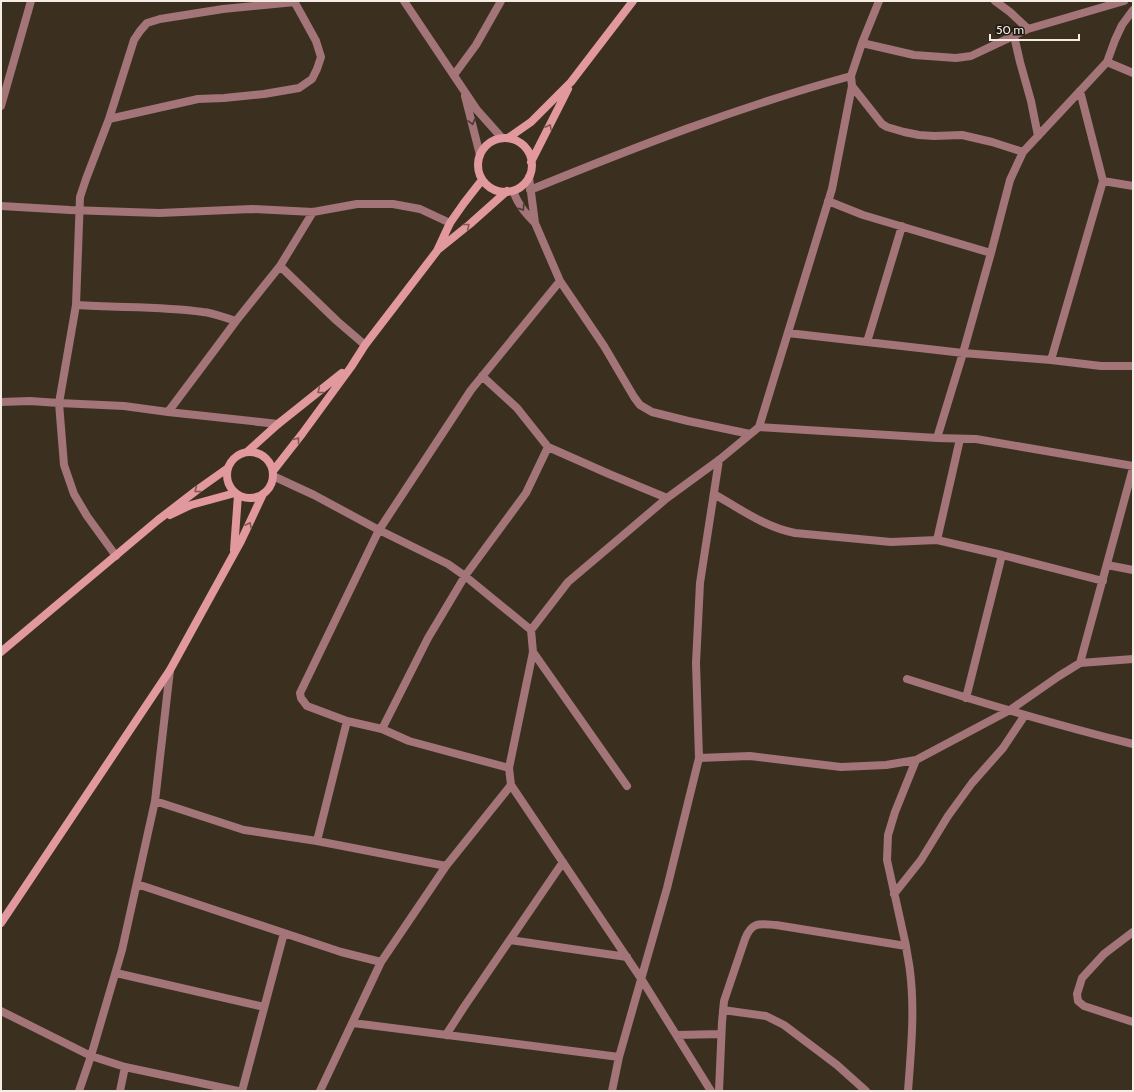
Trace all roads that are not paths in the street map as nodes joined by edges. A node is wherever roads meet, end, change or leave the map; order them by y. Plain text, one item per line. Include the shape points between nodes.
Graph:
1 (31, 1) edge
2 (404, 1) edge
3 (501, 1) edge
4 (633, 1) edge
5 (879, 1) edge
6 (995, 1) edge
7 (1092, 1) edge
8 (1124, 1) edge
9 (294, 2) edge
10 (1133, 10) edge
11 (1090, 11) junction
12 (1028, 29) junction
13 (1014, 36) junction
14 (862, 43) junction
15 (1107, 62) junction
16 (1133, 73) edge
17 (454, 75) junction
18 (851, 76) junction
19 (571, 82) junction
20 (852, 86) junction
21 (463, 89) junction
22 (1080, 91) junction
23 (1, 106) edge
24 (109, 119) junction
25 (1038, 136) junction
26 (505, 138) junction
27 (1023, 152) junction
28 (480, 155) junction
29 (532, 162) junction
30 (528, 177) junction
31 (482, 180) junction
32 (1103, 180) junction
33 (1133, 186) edge
34 (530, 190) junction
35 (510, 191) junction
36 (828, 201) junction
37 (1, 206) edge
38 (80, 210) junction
39 (313, 212) junction
40 (450, 223) junction
41 (535, 223) junction
42 (902, 226) junction
43 (437, 251) junction
44 (991, 253) junction
45 (280, 266) junction
46 (560, 281) junction
47 (76, 305) junction
48 (236, 321) junction
49 (788, 333) junction
50 (867, 342) junction
51 (365, 345) junction
52 (963, 353) junction
53 (1051, 360) junction
54 (1133, 366) edge
55 (351, 367) junction
56 (482, 376) junction
57 (1, 402) edge
58 (59, 403) junction
59 (168, 412) junction
60 (278, 424) junction
61 (759, 427) junction
62 (750, 434) junction
63 (937, 438) junction
64 (960, 439) junction
65 (548, 447) junction
66 (247, 452) junction
67 (719, 460) junction
68 (1133, 467) edge
69 (228, 468) junction
70 (273, 473) junction
71 (237, 494) junction
72 (263, 494) junction
73 (714, 494) junction
74 (667, 498) junction
75 (158, 520) junction
76 (378, 530) junction
77 (937, 540) junction
78 (233, 555) junction
79 (1002, 555) junction
80 (116, 556) junction
81 (1107, 565) junction
82 (1133, 570) edge
83 (465, 576) junction
84 (1103, 581) junction
85 (531, 630) junction
86 (1, 652) edge
87 (533, 652) junction
88 (1133, 659) edge
89 (1080, 663) junction
90 (170, 670) junction
91 (907, 679) dead end
92 (966, 698) junction
93 (1010, 710) junction
94 (1025, 715) junction
95 (347, 721) junction
96 (382, 729) junction
97 (1133, 744) edge
98 (699, 758) junction
99 (916, 760) junction
100 (508, 768) junction
101 (511, 785) junction
102 (627, 786) dead end
103 (155, 801) junction
104 (317, 841) junction
105 (563, 862) junction
106 (446, 866) junction
107 (137, 884) junction
108 (894, 894) junction
109 (1, 923) edge
110 (1133, 932) edge
111 (284, 933) junction
112 (510, 940) junction
113 (906, 946) junction
114 (627, 957) junction
115 (381, 962) junction
116 (116, 973) junction
117 (642, 980) junction
118 (264, 1007) junction
119 (723, 1010) junction
120 (1, 1011) edge
121 (1133, 1022) edge
122 (353, 1023) junction
123 (721, 1034) junction
124 (446, 1035) junction
125 (677, 1035) junction
126 (91, 1056) junction
127 (619, 1057) junction
128 (125, 1067) junction
129 (79, 1091) edge
130 (120, 1091) edge
131 (238, 1091) edge
132 (242, 1091) edge
133 (320, 1091) edge
134 (612, 1091) edge
135 (711, 1091) edge
136 (719, 1091) edge
137 (866, 1091) edge
138 (908, 1091) edge

1 - 23 street
2 - 17 street
3 - 17 street via 476,45
4 - 19 main road
5 - 14 street
6 - 12 street
7 - 11 street
8 - 11 street
9 - 24 street via 223,9 160,19 147,24 134,40
9 - 24 street via 316,41 321,57 312,79 299,88 252,96 198,99
10 - 15 street via 1114,40
11 - 12 street
12 - 13 street
13 - 14 street via 971,56 956,58 914,55
13 - 25 street
14 - 18 street
15 - 16 street
15 - 22 street
17 - 21 street
18 - 20 street
18 - 34 street via 710,120
19 - 26 main road via 531,122
29 -> 19 main road
20 - 27 street via 887,127 919,135 962,135
20 - 36 street
21 - 26 street via 477,110
21 -> 28 street
22 - 25 street
22 - 32 street
24 - 38 street via 86,179 80,198
25 - 27 street
26 - 28 main road via 489,143
26 - 29 main road via 521,144
27 - 44 street via 1010,180
28 - 31 main road via 478,162
29 - 30 main road
30 - 34 street
30 - 35 main road via 524,184
31 - 35 main road via 494,189
31 - 40 main road
32 - 33 street
32 - 53 street
34 - 41 street
35 -> 41 street via 526,215
43 -> 35 main road
36 - 42 street
36 - 49 street
37 - 38 street
38 - 39 street via 159,213 252,209
38 - 47 street
39 - 40 street via 357,204 393,204 420,209
39 - 45 street
40 - 43 main road
41 - 46 street
42 - 44 street
42 - 50 street
43 - 51 main road
44 - 52 street
45 - 48 street
45 - 51 street
46 - 56 street
46 - 62 street via 640,405 652,412
47 - 48 street via 175,309 204,312
47 - 58 street
48 - 59 street
49 - 50 street
49 - 61 street
50 - 52 street
51 - 55 main road
52 - 53 street
52 - 63 street
53 - 54 street via 1101,366
55 -> 60 main road
70 -> 55 main road
56 - 65 street via 517,408
56 - 76 street
57 - 58 street
58 - 59 street via 124,406
58 - 80 street via 64,465 74,494
59 - 60 street
60 - 66 main road
61 - 62 street
61 - 63 street
62 - 67 street
63 - 64 street
64 - 68 street via 976,439
64 - 77 street
65 - 74 street
65 - 83 street via 526,493
66 - 69 main road via 236,457
66 - 70 main road via 265,457
67 - 73 street
67 - 74 street
68 - 81 street
69 - 71 main road via 230,487
69 -> 75 main road
70 - 72 main road via 271,485
70 - 76 street
71 - 72 main road via 249,498
71 - 75 main road via 191,505
71 - 78 main road
78 -> 72 main road
73 - 77 street via 764,523 803,534 892,542
73 - 98 street via 700,583 696,663
74 - 85 street via 568,582
75 - 80 main road
76 - 83 street via 448,564
76 - 95 street via 300,693 306,706
77 - 79 street
78 - 90 main road
79 - 84 street
79 - 92 street
80 - 86 main road
81 - 82 street
81 - 84 street
83 - 85 street
83 - 96 street via 428,638
84 - 89 street
85 - 87 street
87 - 100 street
87 - 102 street
88 - 89 street
89 - 93 street
90 - 103 street
90 - 109 main road
91 - 92 street
92 - 93 street
93 - 94 street
93 - 99 street
94 - 97 street
94 - 108 street via 1003,748 972,783 921,860
95 - 96 street
95 - 104 street
96 - 100 street via 409,741
98 - 99 street via 750,756 841,767 886,765
98 - 117 street
99 - 108 street via 888,835 887,860
100 - 101 street
101 - 105 street
101 - 106 street
103 - 104 street via 244,830
103 - 107 street
104 - 106 street
105 - 112 street
105 - 114 street
106 - 115 street
107 - 111 street
107 - 116 street
108 - 113 street
110 - 121 street via 1104,954 1082,978 1077,994 1078,1001 1084,1006
111 - 115 street
111 - 118 street
112 - 114 street
112 - 124 street
113 - 119 street via 776,925 761,924 752,927 748,930
113 - 138 street via 912,1008
114 - 117 street
115 - 122 street
116 - 118 street
116 - 126 street
117 - 125 street
117 - 127 street
118 - 132 street
119 - 123 street
119 - 137 street via 766,1016 784,1025
120 - 126 street
122 - 124 street
122 - 133 street
123 - 125 street
123 - 136 street
124 - 127 street
125 - 135 street
126 - 128 street
126 - 129 street
127 - 134 street
128 - 130 street
128 - 131 street

